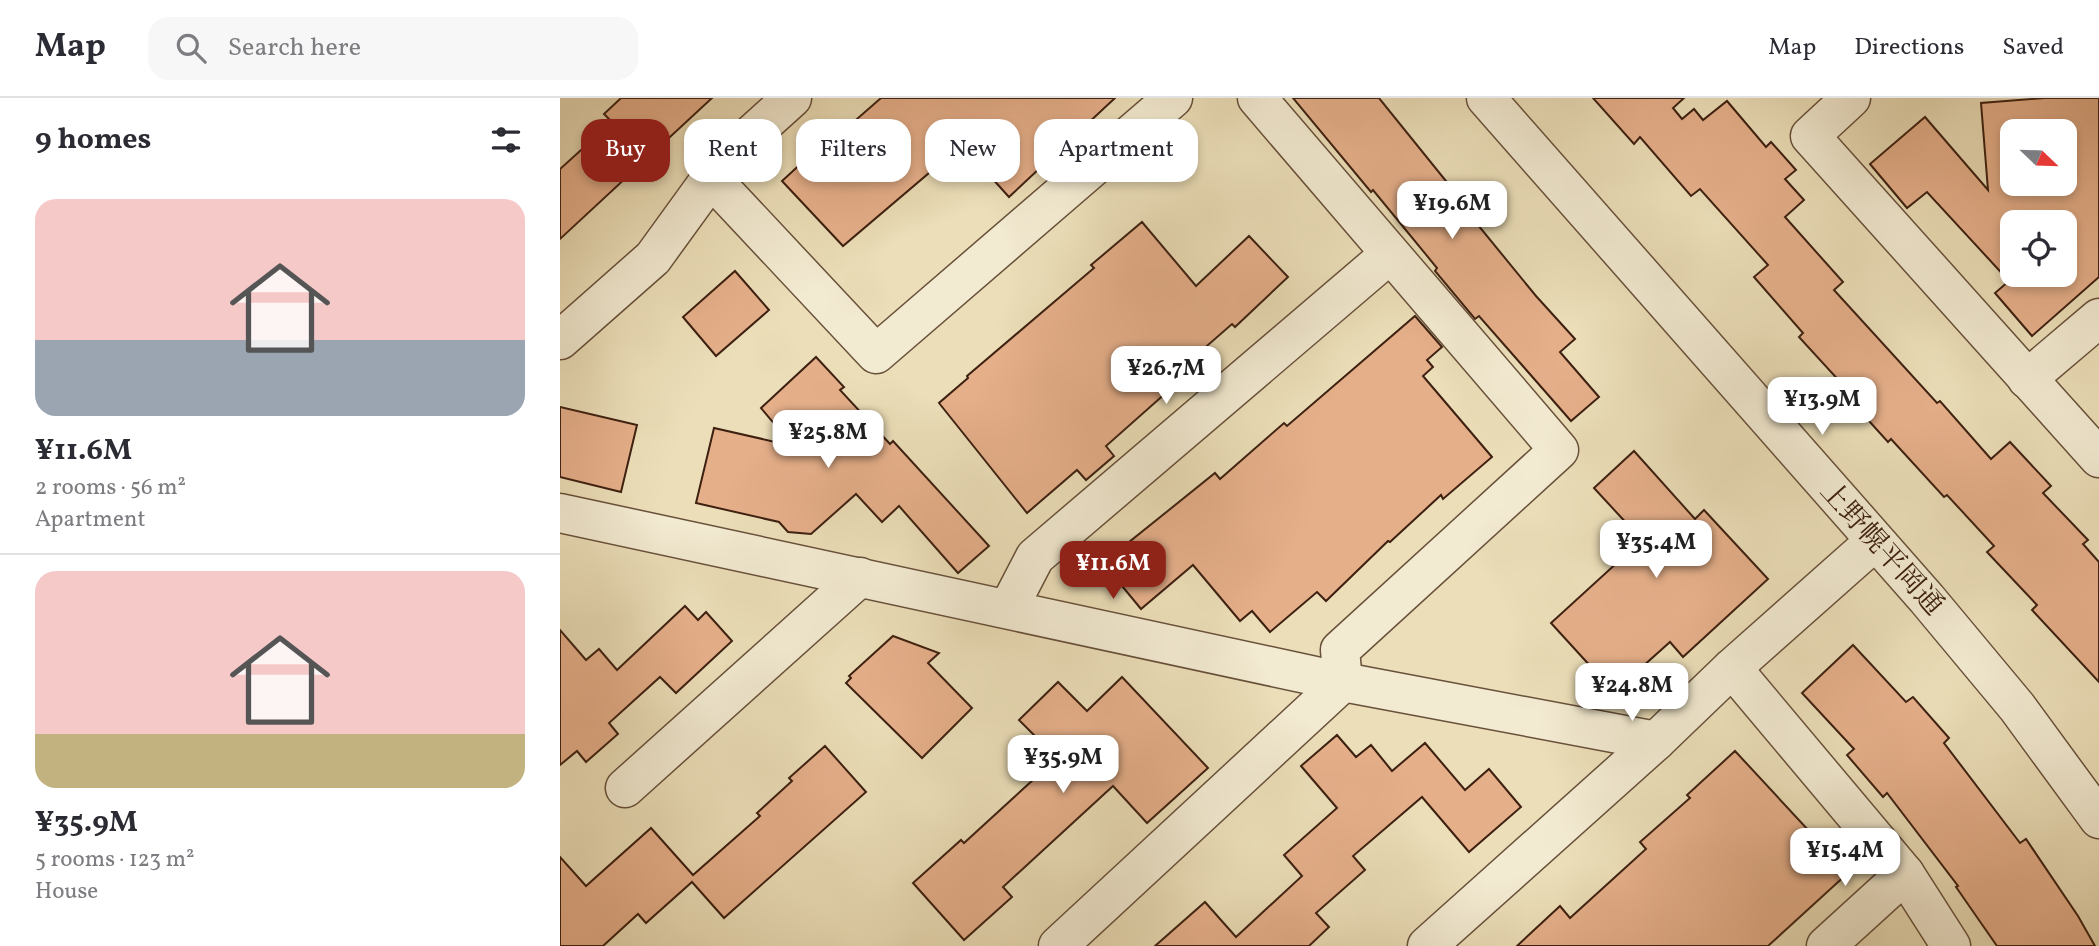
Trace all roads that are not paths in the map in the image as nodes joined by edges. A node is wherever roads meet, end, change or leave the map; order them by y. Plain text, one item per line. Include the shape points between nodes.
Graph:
1 (792, 98) edge
2 (1173, 98) edge
3 (1257, 98) edge
4 (1486, 98) edge
5 (1851, 98) edge
6 (769, 119) edge
7 (708, 182) edge
8 (715, 182) edge
9 (1390, 254) junction
10 (2099, 318) edge
11 (560, 340) edge
12 (2027, 379) junction
13 (2099, 458) edge
14 (560, 513) edge
15 (1874, 542) junction
16 (860, 577) junction
17 (1008, 609) junction
18 (1732, 668) junction
19 (1343, 682) junction
20 (1656, 741) junction
21 (625, 788) dead end
22 (2099, 819) edge
23 (1905, 874) junction
24 (1058, 946) edge
25 (1427, 946) edge
26 (1826, 946) edge
27 (1951, 946) edge

1 - 6 street
2 - 8 street via 876,354
3 - 9 street
4 - 15 street, 上野幌平岡通
5 - 12 street via 1810,136
7 - 11 street via 653,258
9 - 17 street via 1035,557
9 - 19 street via 1559,450 1340,650
10 - 12 street
12 - 13 street
14 - 16 street
15 - 18 street
15 - 22 street, 上野幌平岡通 via 2017,707
16 - 17 street
16 - 21 street
17 - 19 street
18 - 20 street
18 - 23 street
19 - 20 street
19 - 24 street
20 - 25 street
23 - 26 street
23 - 27 street

